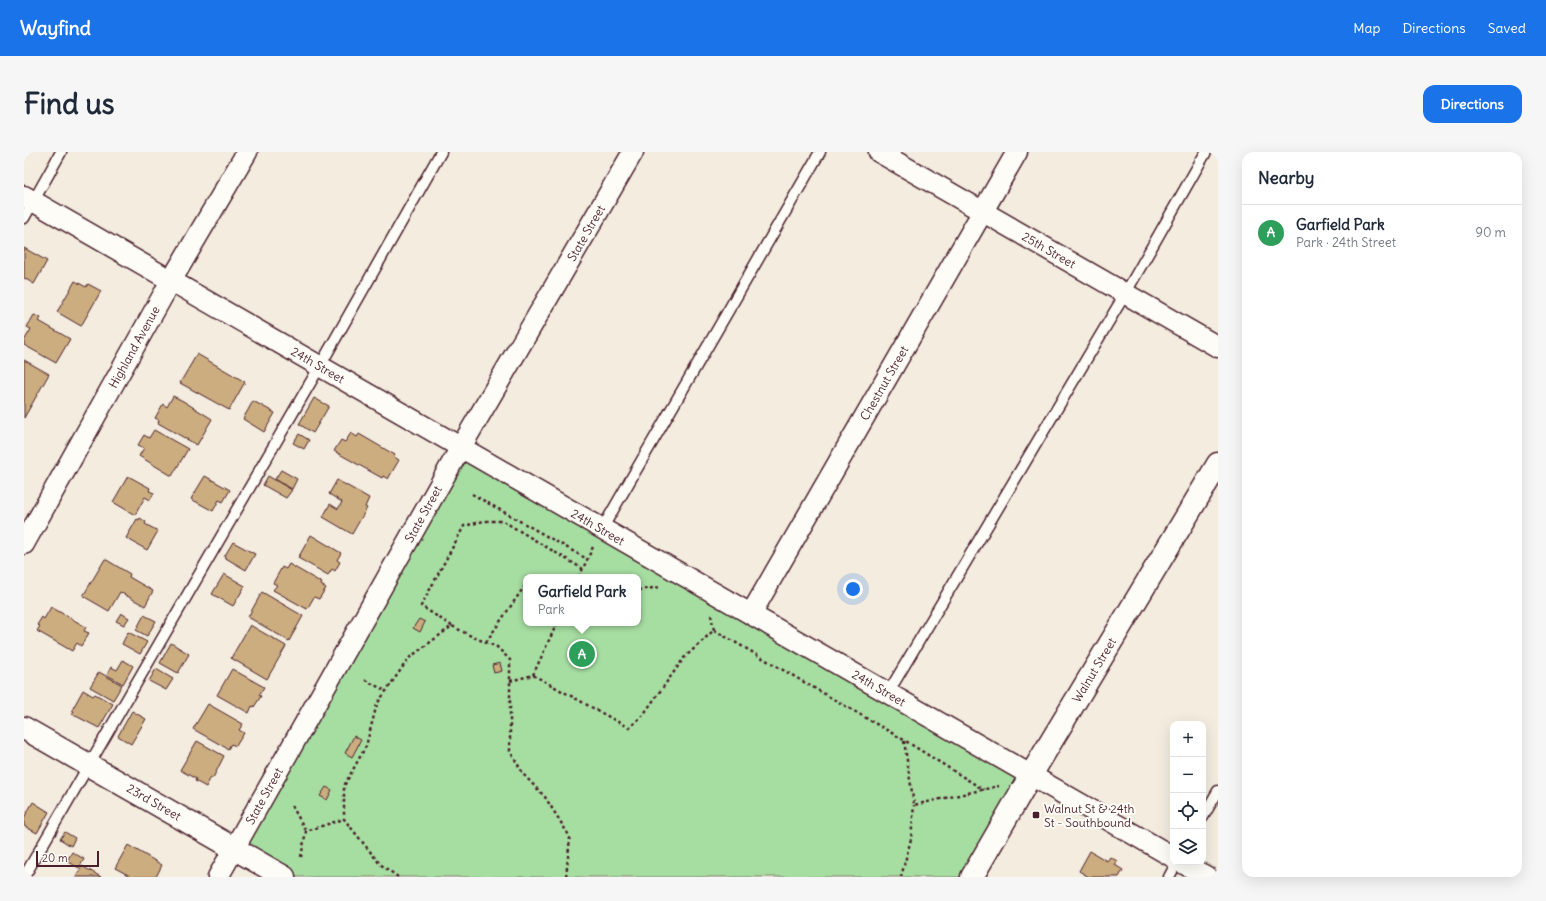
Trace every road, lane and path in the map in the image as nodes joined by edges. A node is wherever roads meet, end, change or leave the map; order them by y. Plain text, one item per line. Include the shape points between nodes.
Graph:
1 (61, 152) edge
2 (247, 152) edge
3 (441, 152) edge
4 (633, 152) edge
5 (820, 152) edge
6 (880, 152) edge
7 (1017, 152) edge
8 (1206, 152) edge
9 (27, 205) edge
10 (983, 212) junction
11 (171, 280) junction
12 (1125, 294) junction
13 (1218, 347) edge
14 (320, 366) junction
15 (461, 447) junction
16 (1218, 464) edge
17 (472, 494) dead end
18 (602, 529) junction
19 (24, 544) edge
20 (588, 559) junction
21 (583, 569) junction
22 (580, 574) edge
23 (523, 588) edge
24 (751, 614) junction
25 (452, 626) junction
26 (556, 626) edge
27 (486, 642) junction
28 (533, 675) junction
29 (365, 680) dead end
30 (510, 681) junction
31 (386, 691) junction
32 (888, 693) junction
33 (24, 728) edge
34 (904, 740) junction
35 (89, 765) junction
36 (1031, 775) junction
37 (1000, 786) dead end
38 (984, 790) junction
39 (1218, 791) edge
40 (914, 805) junction
41 (292, 806) dead end
42 (1206, 812) edge
43 (344, 819) junction
44 (306, 831) junction
45 (234, 848) junction
46 (1170, 855) edge
47 (301, 857) dead end
48 (1176, 865) edge
49 (1186, 865) edge
50 (24, 877) edge
51 (218, 877) edge
52 (284, 877) edge
53 (398, 877) edge
54 (566, 877) edge
55 (901, 877) edge
56 (972, 877) edge
57 (1169, 877) edge
58 (1208, 877) edge

1 - 9 lane
2 - 11 street, Highland Avenue
3 - 14 lane
4 - 15 street, State Street
5 - 18 lane
6 - 10 street, 25th Street
7 - 10 street, Chestnut Street
8 - 12 lane
9 - 11 street, 24th Street
10 - 12 street, 25th Street
10 - 24 street, Chestnut Street
11 - 14 street, 24th Street
11 - 19 street, Highland Avenue
12 - 13 street, 25th Street
12 - 32 lane
14 - 15 street, 24th Street
14 - 35 lane
15 - 18 street, 24th Street
15 - 45 street, State Street
16 - 36 main road, Walnut Street
17 - 20 path
18 - 20 path
18 - 24 street, 24th Street
20 - 21 path
21 - 22 path
21 - 25 path via 503,521 484,521 464,526 421,606
23 - 27 path
24 - 32 street, 24th Street
25 - 27 path
25 - 31 path via 409,658
26 - 28 path
27 - 30 path via 497,646 510,660
28 - 30 path
28 - 34 path via 629,728 643,715 684,658 714,630
29 - 31 path
30 - 54 path via 510,751 524,775 545,797 570,837
31 - 43 path via 377,704 366,746 344,786
32 - 36 street, 24th Street
33 - 35 main road, 23rd Street
34 - 38 path
34 - 40 path
35 - 45 main road, 23rd Street
35 - 50 lane
36 - 46 street, 24th Street
36 - 56 main road, Walnut Street
37 - 38 path
38 - 40 path
39 - 42 lane
40 - 55 path via 911,839
41 - 44 path
43 - 44 path
43 - 53 path via 380,864
44 - 47 path
45 - 51 street, State Street
45 - 52 main road, 23rd Street
48 - 57 lane
49 - 58 street

